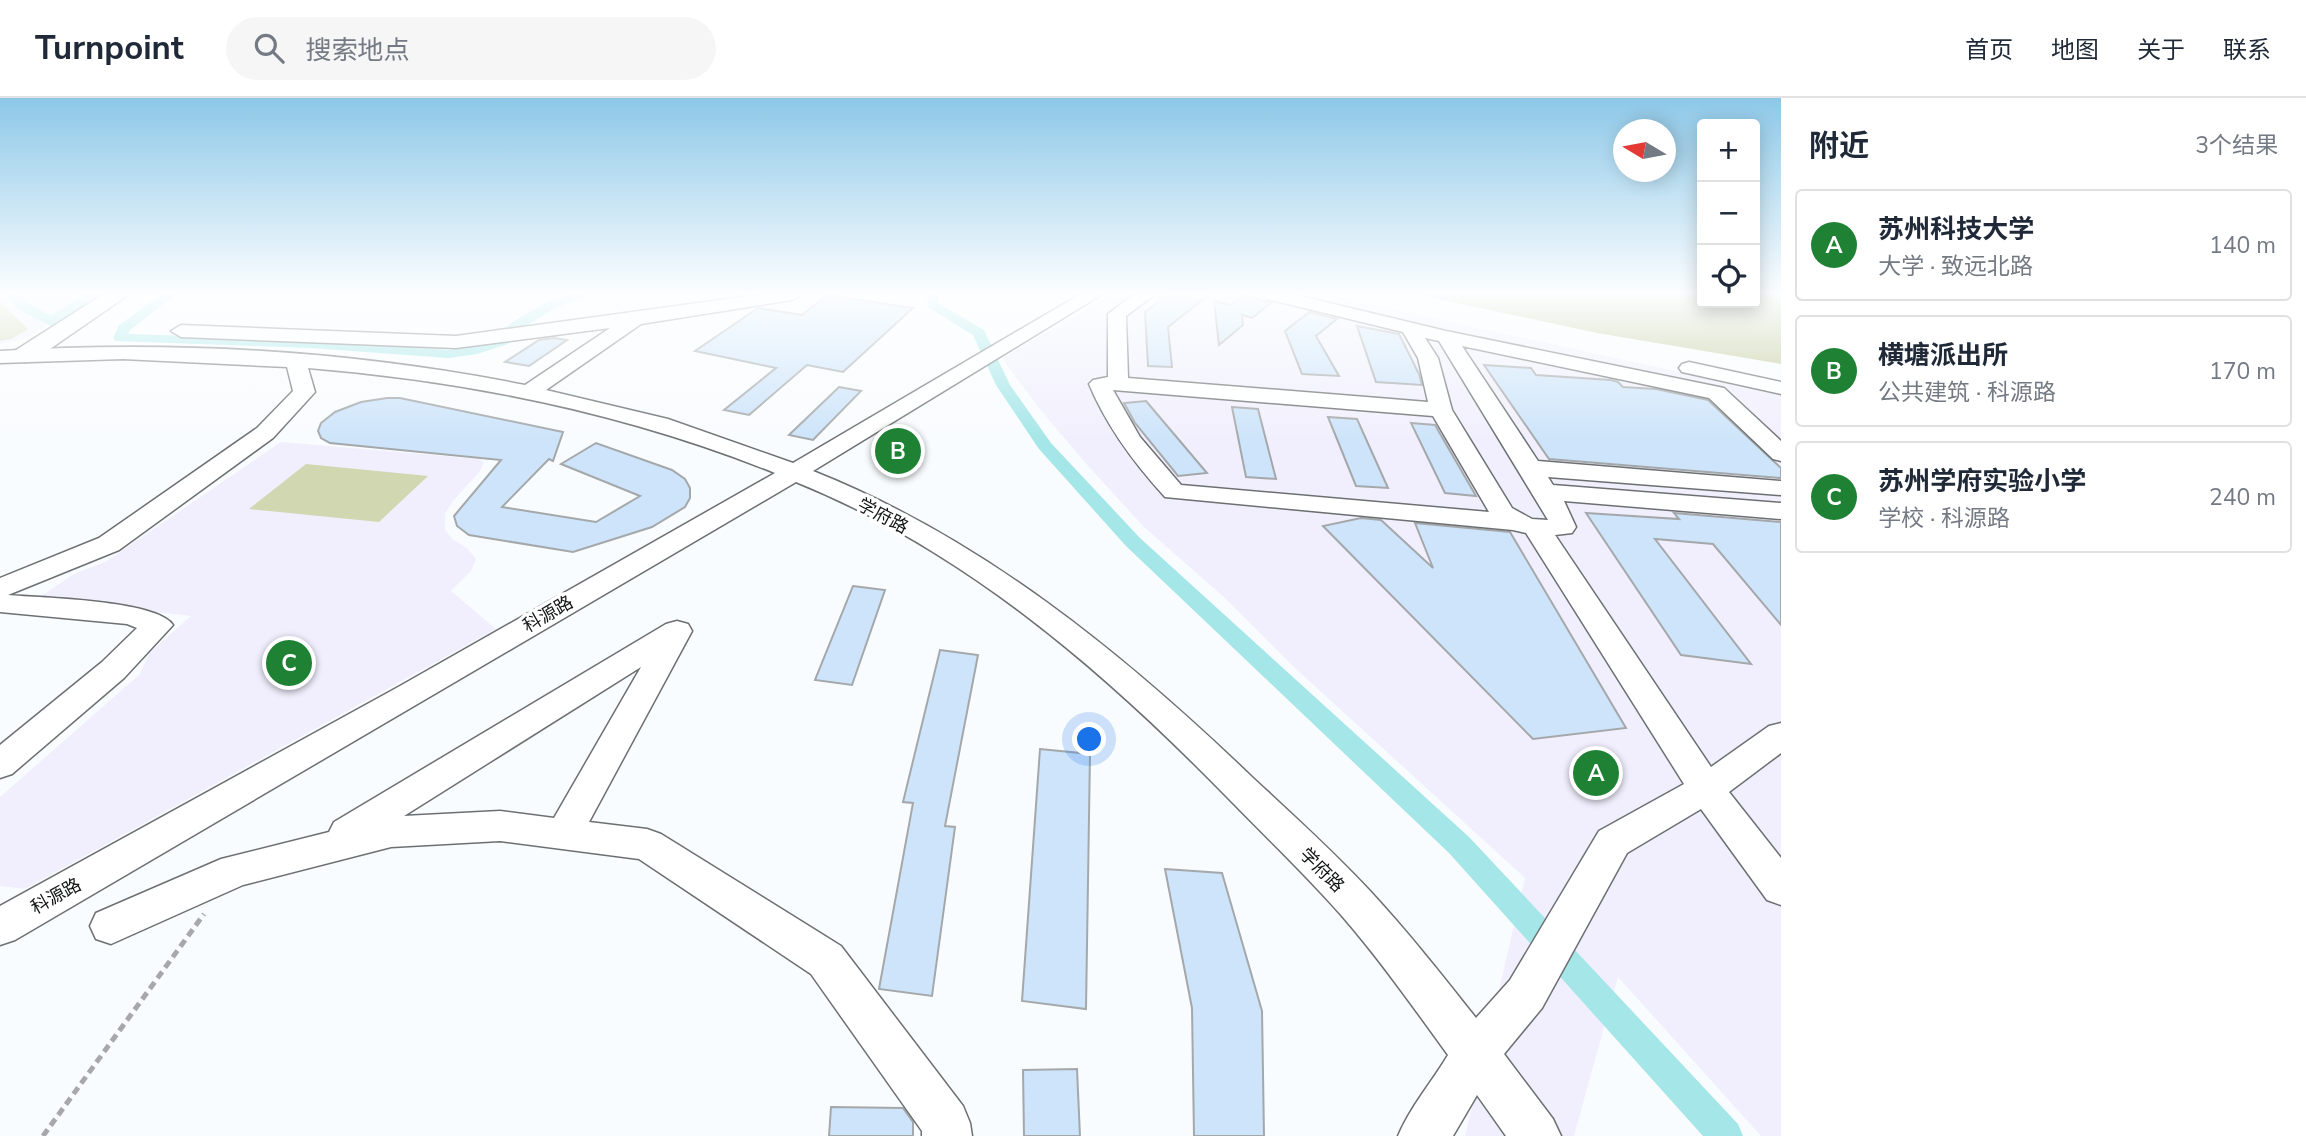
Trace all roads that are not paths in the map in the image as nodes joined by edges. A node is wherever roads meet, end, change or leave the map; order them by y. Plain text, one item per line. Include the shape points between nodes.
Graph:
1 (34, 343) edge
2 (71, 343) edge
3 (600, 343) edge
4 (1013, 343) edge
5 (1117, 343) edge
6 (1420, 343) edge
7 (1450, 343) edge
8 (1477, 343) edge
9 (1571, 343) edge
10 (58, 352) junction
11 (12, 356) edge
12 (296, 361) junction
13 (1118, 383) junction
14 (1781, 388) edge
15 (532, 390) junction
16 (1441, 410) junction
17 (1781, 454) edge
18 (1530, 468) junction
19 (796, 471) junction
20 (1781, 488) edge
21 (1546, 492) junction
22 (1781, 511) edge
23 (1525, 525) junction
24 (0, 588) edge
25 (0, 603) edge
26 (1781, 735) edge
27 (0, 765) edge
28 (1706, 789) junction
29 (564, 834) junction
30 (320, 849) junction
31 (1781, 888) edge
32 (111, 926) dead end
33 (0, 927) edge
34 (1474, 1054) junction
35 (947, 1136) edge
36 (1423, 1136) edge
37 (1536, 1136) edge

1 - 11 main road
2 - 10 main road
3 - 15 street
4 - 19 street, 科源路
5 - 13 street
6 - 16 street via 1429,358
7 - 18 street
8 - 17 street via 1716,393
9 - 14 street
10 - 11 street, 学府路
10 - 12 street, 学府路
12 - 15 street, 学府路 via 408,371
12 - 24 street via 304,392 265,433 109,544
13 - 16 street
13 - 23 street via 1100,384 1109,408 1152,470 1174,492
15 - 19 street, 学府路 via 642,417
16 - 23 street via 1502,513
18 - 20 street
18 - 21 street
19 - 33 street, 科源路
19 - 34 street, 学府路 via 967,561 1073,636 1201,748 1356,904
21 - 22 street
21 - 23 street via 1563,527
23 - 28 street
25 - 27 street via 132,615 158,625 113,670
26 - 28 street
28 - 31 street
28 - 34 street via 1613,842 1526,994
29 - 30 street via 500,826 391,832
29 - 30 street via 677,631
29 - 35 street via 647,845 825,961 946,1124
30 - 32 street via 235,871
34 - 36 street
34 - 37 street, 学府路

